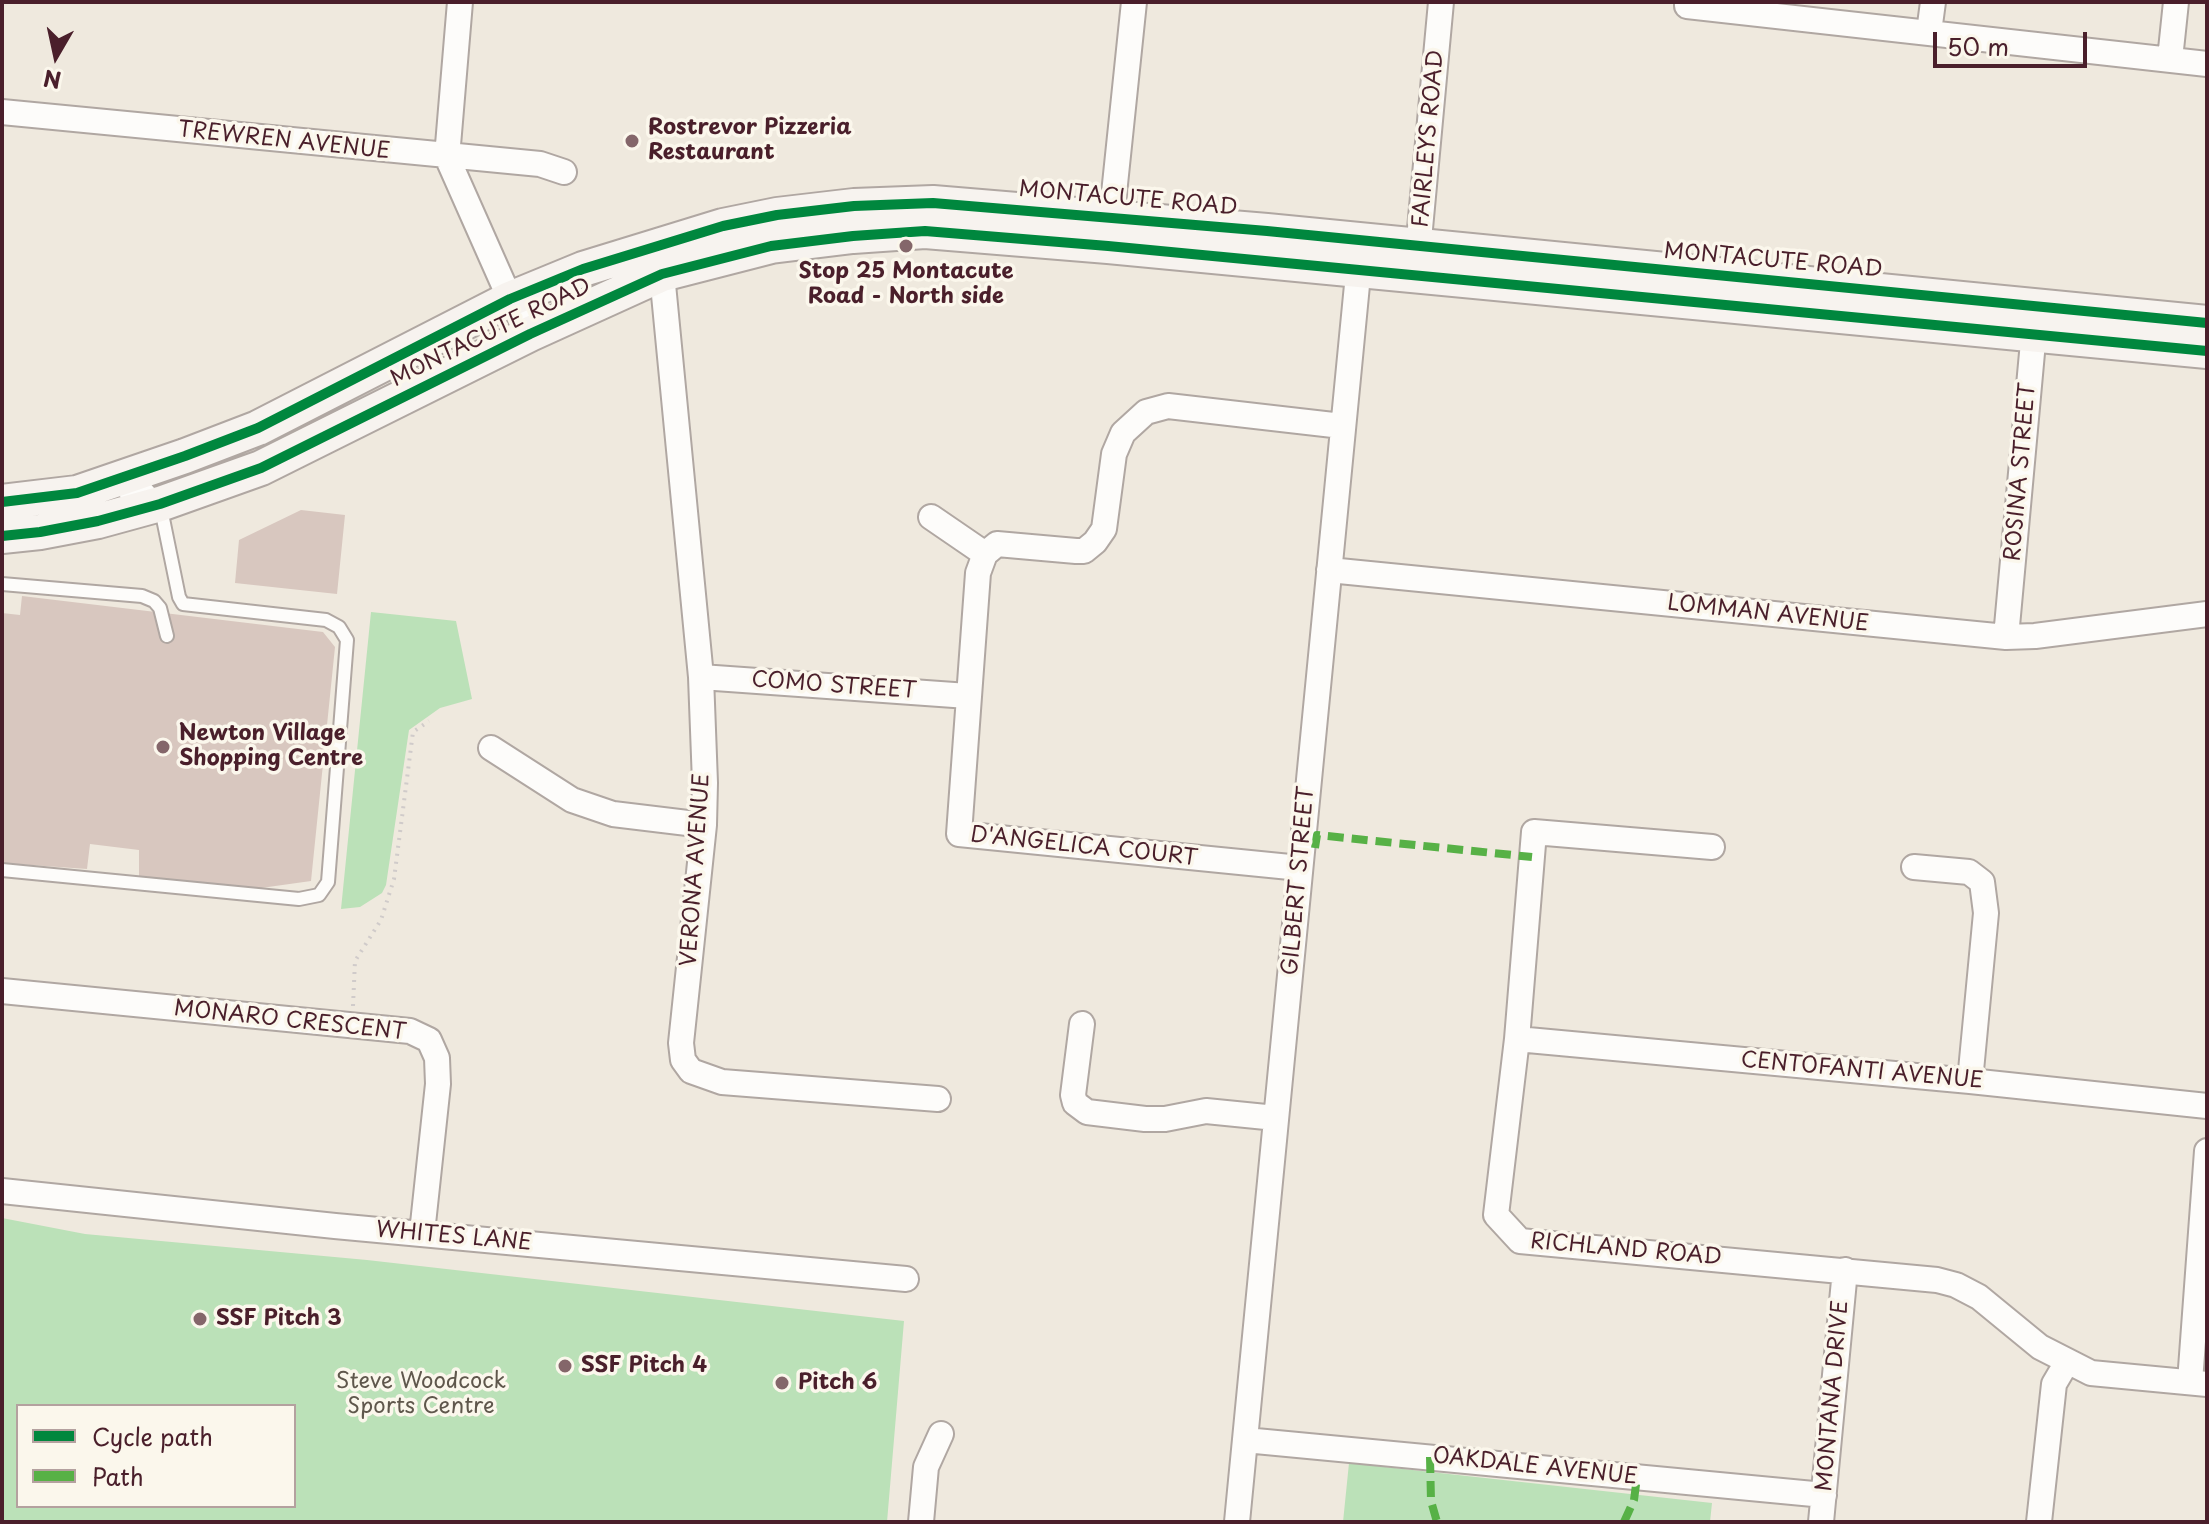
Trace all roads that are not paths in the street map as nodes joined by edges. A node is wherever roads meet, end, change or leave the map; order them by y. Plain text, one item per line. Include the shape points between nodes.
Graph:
1 (460, 2) edge
2 (1134, 2) edge
3 (1441, 2) edge
4 (1933, 2) edge
5 (2176, 2) edge
6 (1687, 4) edge
7 (1929, 32) junction
8 (2170, 59) junction
9 (2207, 64) edge
10 (2, 112) edge
11 (447, 157) junction
12 (564, 172) dead end
13 (1110, 232) junction
14 (1360, 255) junction
15 (1417, 261) junction
16 (662, 274) junction
17 (510, 299) junction
18 (2035, 320) junction
19 (2207, 323) edge
20 (530, 334) junction
21 (2207, 351) edge
22 (1342, 426) junction
23 (77, 493) junction
24 (2, 502) edge
25 (160, 504) junction
26 (931, 517) dead end
27 (2, 536) edge
28 (991, 549) junction
29 (1329, 570) junction
30 (2, 584) edge
31 (2207, 614) edge
32 (167, 636) dead end
33 (2006, 637) junction
34 (701, 677) junction
35 (968, 696) junction
36 (491, 748) dead end
37 (704, 825) junction
38 (1712, 847) dead end
39 (1914, 867) dead end
40 (1300, 868) junction
41 (2, 870) edge
42 (2, 991) edge
43 (1082, 1024) dead end
44 (1517, 1039) junction
45 (1970, 1081) junction
46 (938, 1099) dead end
47 (2207, 1106) edge
48 (1276, 1118) junction
49 (2207, 1151) edge
50 (2, 1191) edge
51 (422, 1233) junction
52 (1845, 1270) junction
53 (906, 1279) dead end
54 (2067, 1362) junction
55 (2198, 1383) edge
56 (941, 1434) dead end
57 (1245, 1440) junction
58 (1824, 1495) junction
59 (921, 1522) edge
60 (1237, 1522) edge
61 (1821, 1522) edge
62 (2039, 1522) edge

1 - 11 street
2 - 13 street
3 - 15 street, FAIRLEYS ROAD
4 - 7 street
5 - 8 street
6 - 7 street
7 - 8 street
8 - 9 street
10 - 11 street, TREWREN AVENUE
11 - 12 street, TREWREN AVENUE via 540,164
11 - 17 street
13 - 14 main road, MONTACUTE ROAD
13 - 16 main road, MONTACUTE ROAD via 925,231 771,246
13 - 17 main road, MONTACUTE ROAD via 933,203 854,206 723,226 583,269
14 - 15 main road, MONTACUTE ROAD
14 - 22 street, GILBERT STREET
15 - 18 main road, MONTACUTE ROAD
16 - 20 main road, MONTACUTE ROAD
16 - 34 street, VERONA AVENUE
17 - 20 street
17 - 23 main road, MONTACUTE ROAD via 258,428
18 - 19 main road, MONTACUTE ROAD
18 - 21 main road, MONTACUTE ROAD
18 - 33 street, ROSINA STREET
20 - 25 main road, MONTACUTE ROAD via 261,468
22 - 28 street via 1168,406 1146,412 1123,433 1114,454 1104,529 1095,542 1084,551
22 - 29 street, GILBERT STREET
23 - 24 main road, MONTACUTE ROAD
23 - 25 lane via 110,495 146,488
25 - 27 main road, MONTACUTE ROAD via 98,521
25 - 41 lane via 183,604 326,620 347,640 328,882 319,895 299,899
26 - 28 street
28 - 35 street, D'ANGELICA COURT via 978,573
29 - 33 street, LOMMAN AVENUE
29 - 40 street, GILBERT STREET
30 - 32 lane via 142,596 160,608
31 - 33 street, LOMMAN AVENUE
34 - 35 street, COMO STREET
34 - 37 street, VERONA AVENUE
35 - 40 street, D'ANGELICA COURT via 959,834
36 - 37 street via 572,800 613,814
37 - 46 street, VERONA AVENUE via 681,1043 691,1071 722,1082
38 - 44 street, RICHLAND ROAD via 1534,832
39 - 45 street via 1969,872 1982,882 1986,913
40 - 48 street, GILBERT STREET
42 - 51 street, MONARO CRESCENT via 410,1031 429,1040 437,1058 438,1084
43 - 48 street via 1073,1095 1087,1112 1145,1119 1206,1111
44 - 45 street, CENTOFANTI AVENUE
44 - 52 street, RICHLAND ROAD via 1496,1215 1520,1241
45 - 47 street, CENTOFANTI AVENUE
48 - 57 street, GILBERT STREET
49 - 55 street
50 - 51 street, WHITES LANE
51 - 53 street, WHITES LANE
52 - 54 street, RICHLAND ROAD via 1956,1285
52 - 58 street, MONTANA DRIVE
54 - 55 street, RICHLAND ROAD via 2091,1373
54 - 62 street via 2054,1384
56 - 59 street via 926,1467
57 - 58 street, OAKDALE AVENUE
57 - 60 street, GILBERT STREET
58 - 61 street, MONTANA DRIVE

